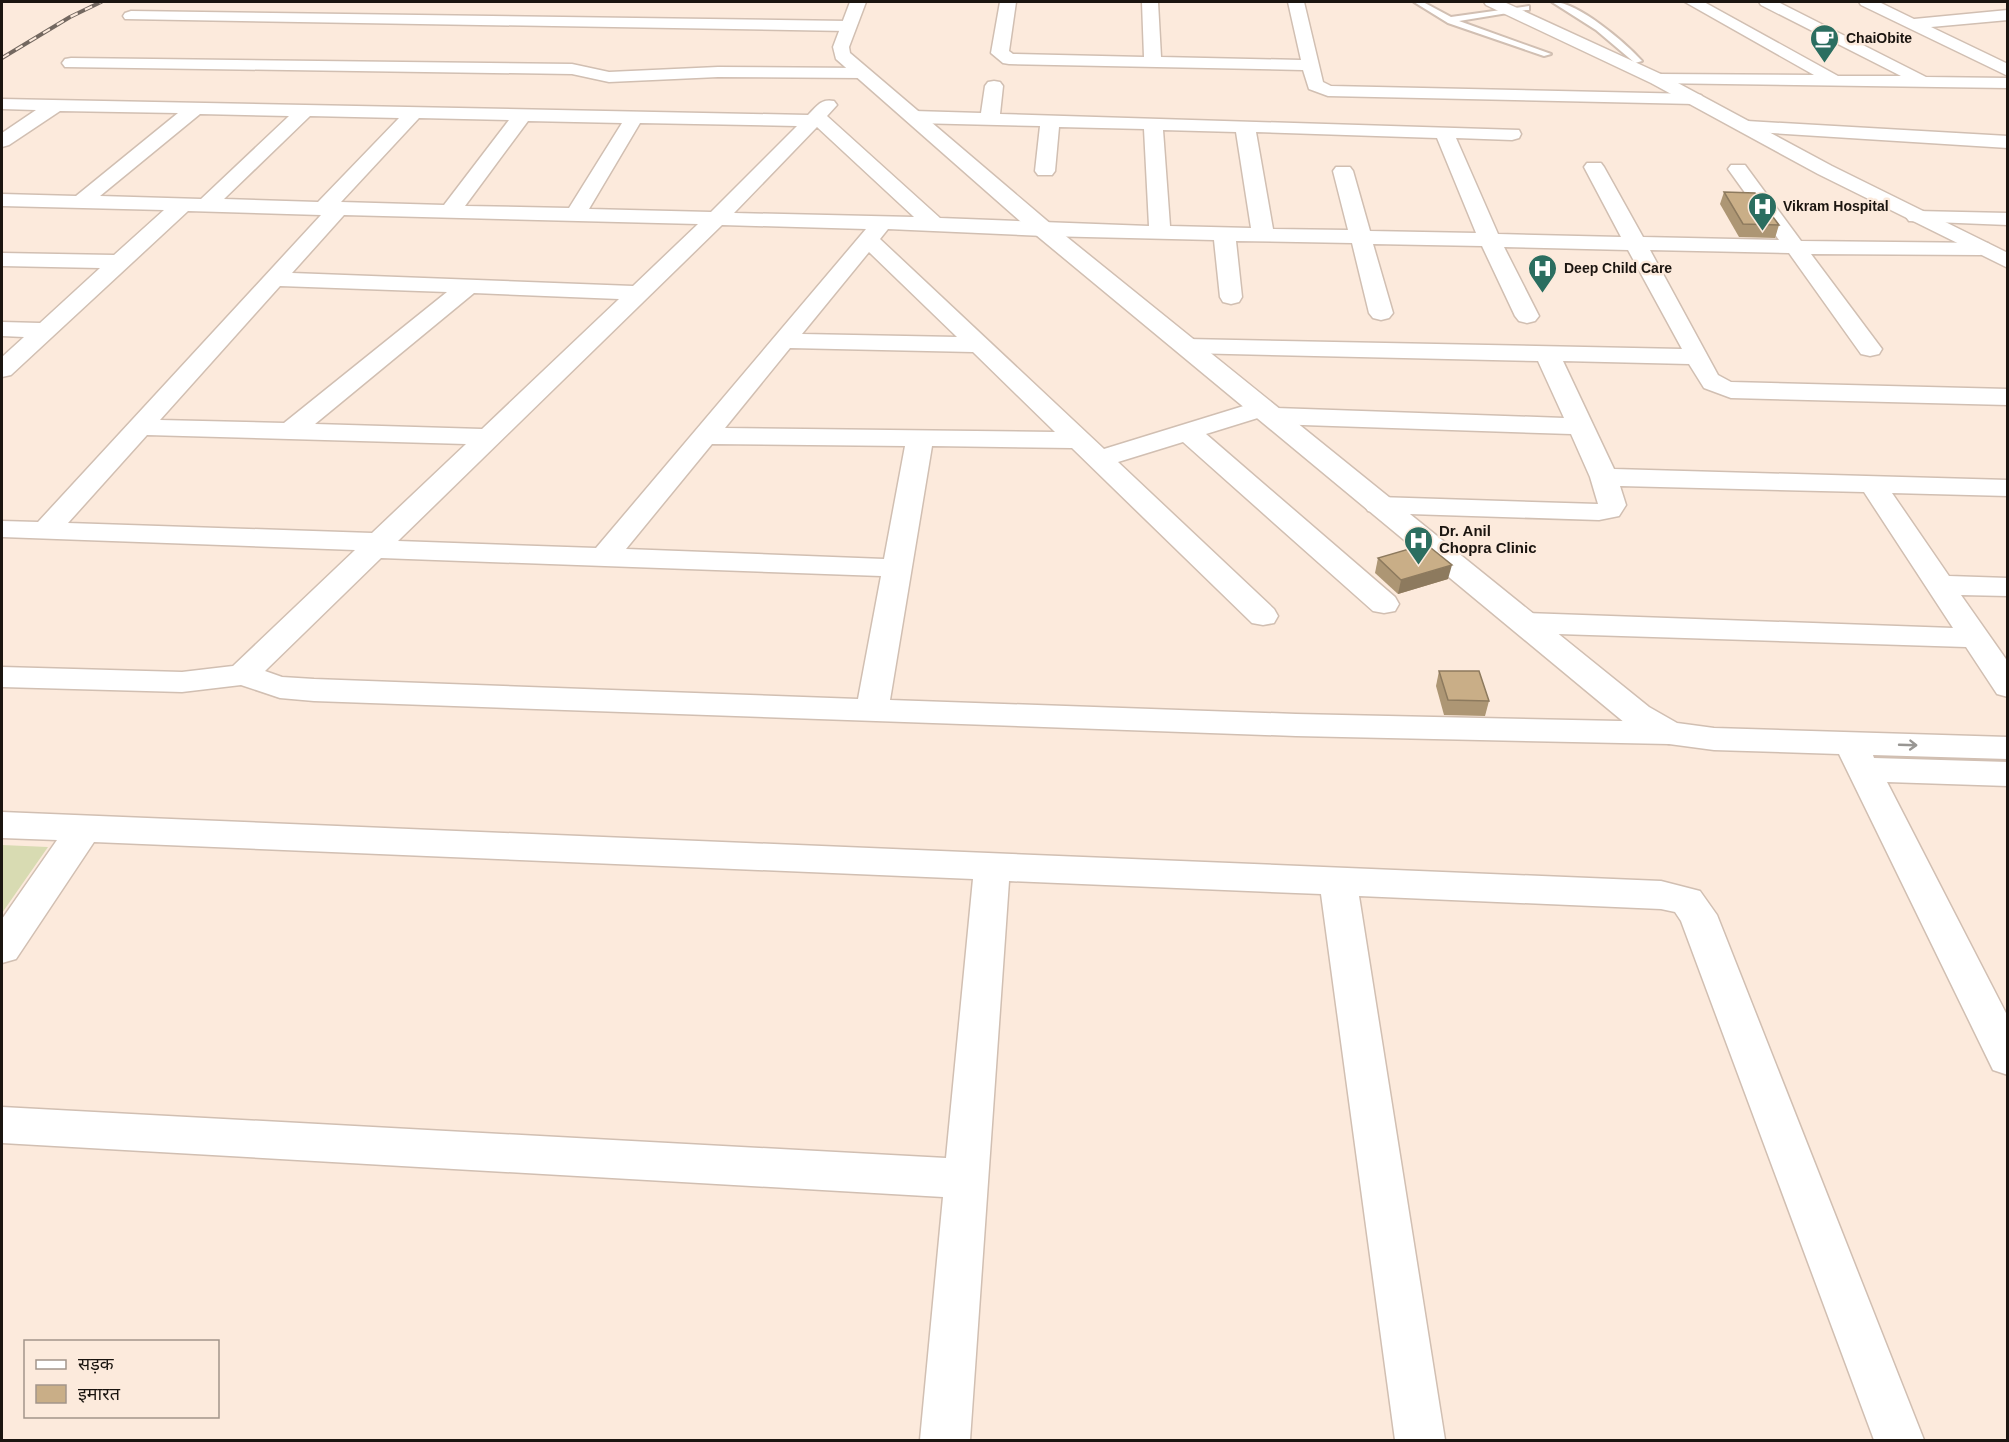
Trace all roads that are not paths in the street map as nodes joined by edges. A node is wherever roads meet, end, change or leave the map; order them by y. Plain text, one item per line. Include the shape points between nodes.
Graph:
1 (261, 2) edge
2 (371, 2) edge
3 (858, 2) edge
4 (1008, 2) edge
5 (1150, 2) edge
6 (1296, 2) edge
7 (1418, 2) edge
8 (1492, 2) edge
9 (1556, 2) edge
10 (1693, 2) edge
11 (1767, 2) edge
12 (1867, 2) edge
13 (1516, 6) edge
14 (721, 9) dead end
15 (2007, 15) edge
16 (131, 16) dead end
17 (240, 17) junction
18 (351, 19) junction
19 (1450, 20) junction
20 (712, 24) junction
21 (1912, 24) junction
22 (848, 26) junction
23 (1547, 54) dead end
24 (1638, 61) junction
25 (1153, 62) junction
26 (71, 63) dead end
27 (1311, 65) junction
28 (2007, 71) edge
29 (862, 73) junction
30 (1657, 79) junction
31 (1835, 80) junction
32 (1926, 82) junction
33 (2007, 83) edge
34 (994, 86) dead end
35 (1695, 99) junction
36 (2, 105) edge
37 (55, 106) junction
38 (196, 108) junction
39 (305, 111) junction
40 (414, 113) junction
41 (819, 114) junction
42 (523, 115) junction
43 (914, 117) junction
44 (634, 118) junction
45 (990, 119) junction
46 (1050, 121) junction
47 (1153, 124) junction
48 (1245, 126) junction
49 (1747, 128) junction
50 (1444, 132) junction
51 (1512, 134) dead end
52 (2, 141) edge
53 (2007, 142) edge
54 (1594, 167) dead end
55 (1738, 170) dead end
56 (1046, 171) dead end
57 (1343, 171) dead end
58 (2, 200) edge
59 (81, 202) junction
60 (194, 205) junction
61 (331, 209) junction
62 (450, 212) junction
63 (575, 215) junction
64 (1916, 216) junction
65 (716, 219) junction
66 (2007, 219) edge
67 (934, 224) junction
68 (1044, 230) junction
69 (875, 231) junction
70 (1160, 233) junction
71 (1224, 234) junction
72 (1263, 235) junction
73 (1360, 237) junction
74 (1490, 240) junction
75 (1635, 243) junction
76 (1795, 247) junction
77 (1980, 248) junction
78 (2, 259) edge
79 (120, 262) junction
80 (2007, 262) edge
81 (274, 279) junction
82 (468, 287) junction
83 (639, 293) junction
84 (1231, 297) dead end
85 (1381, 313) dead end
86 (1527, 316) dead end
87 (2, 329) edge
88 (46, 330) junction
89 (783, 341) junction
90 (979, 345) junction
91 (1187, 346) junction
92 (1870, 349) dead end
93 (1547, 353) junction
94 (1698, 357) junction
95 (2, 370) edge
96 (2007, 397) edge
97 (1268, 412) junction
98 (1579, 426) junction
99 (140, 427) junction
100 (291, 431) junction
101 (1188, 432) junction
102 (705, 436) junction
103 (490, 437) junction
104 (920, 438) junction
105 (1078, 440) junction
106 (1098, 460) junction
107 (1604, 477) junction
108 (1872, 484) junction
109 (2007, 488) edge
110 (1378, 506) junction
111 (2, 529) edge
112 (46, 530) junction
113 (378, 545) junction
114 (604, 557) junction
115 (897, 568) junction
116 (1939, 585) junction
117 (2007, 587) edge
118 (1384, 604) dead end
119 (1263, 616) dead end
120 (1526, 623) junction
121 (1975, 638) junction
122 (242, 675) junction
123 (2, 676) edge
124 (2007, 687) edge
125 (872, 710) junction
126 (1669, 733) junction
127 (2007, 748) edge
128 (1856, 756) junction
129 (2007, 774) edge
130 (2, 825) edge
131 (84, 829) junction
132 (992, 867) junction
133 (1338, 881) junction
134 (2, 948) edge
135 (2006, 1051) edge
136 (2, 1125) edge
137 (966, 1179) junction
138 (945, 1440) edge
139 (1420, 1440) edge
140 (1899, 1440) edge

1 - 17 street
2 - 18 street
3 - 22 street
4 - 25 street via 1002,56 1020,60
5 - 25 street
6 - 27 street
7 - 19 lane
8 - 13 street
9 - 24 lane via 1589,21
10 - 31 street
11 - 32 street
12 - 21 street
13 - 19 lane
13 - 24 street
13 - 30 street
14 - 20 street
15 - 21 street
16 - 17 street
17 - 18 street
18 - 20 street
19 - 23 lane
20 - 22 street
21 - 28 street
22 - 29 street via 842,55
24 - 30 street
25 - 27 street
26 - 29 street via 572,69 609,77 718,72
27 - 35 street via 1315,85 1328,91
29 - 43 street
30 - 31 street
30 - 35 street
31 - 32 street
32 - 33 street
34 - 45 street
35 - 49 street
36 - 37 street
37 - 38 street
37 - 52 street
38 - 39 street
38 - 59 street
39 - 40 street
39 - 60 street
40 - 42 street
40 - 61 street
41 - 44 street
41 - 65 street
41 - 67 street
42 - 44 street
42 - 62 street
43 - 45 street
43 - 68 street
44 - 63 street
45 - 46 street
46 - 47 street
46 - 56 street
47 - 48 street
47 - 70 street
48 - 50 street
48 - 72 street
49 - 53 street
49 - 64 street
50 - 51 street
50 - 74 street
54 - 75 street
55 - 76 street
57 - 73 street
58 - 59 street
59 - 60 street
60 - 61 street
60 - 79 street
61 - 62 street
61 - 81 street
62 - 63 street
63 - 65 street
64 - 66 street
64 - 77 street
65 - 69 street
65 - 83 street
67 - 68 street
67 - 69 street
68 - 70 street
68 - 91 street
69 - 89 street
69 - 90 street
70 - 71 street
71 - 72 street
71 - 84 street
72 - 73 street
73 - 74 street
73 - 85 street
74 - 75 street
74 - 86 street
75 - 76 street
75 - 94 street
76 - 77 street
76 - 92 street
77 - 80 street
78 - 79 street
79 - 88 street
81 - 82 street
81 - 99 street
82 - 83 street
82 - 100 street
83 - 103 street
87 - 88 street
88 - 95 street
89 - 90 street
89 - 102 street
90 - 105 street
91 - 93 street
91 - 97 street
93 - 94 street
93 - 98 street
94 - 96 street via 1708,381 1731,390
97 - 98 street
97 - 101 street
97 - 110 street
98 - 107 street
99 - 100 street
99 - 112 street
100 - 103 street
101 - 106 street
101 - 118 street
102 - 104 street
102 - 114 street
103 - 113 street
104 - 105 street
104 - 115 street
105 - 106 street
106 - 119 street
107 - 108 street
107 - 110 street via 1612,505 1599,512
108 - 109 street
108 - 116 street
110 - 120 street
111 - 112 street
112 - 113 street
113 - 114 street
113 - 122 street
114 - 115 street
115 - 125 street
116 - 117 street
116 - 121 street
120 - 121 street
120 - 126 street via 1636,715
121 - 124 street
122 - 123 street via 182,682
122 - 125 street via 280,687 314,690
125 - 126 street
126 - 128 street
128 -> 127 street
128 - 129 street
128 - 135 street
130 - 131 street
131 - 132 street
131 - 134 street
132 - 133 street
132 - 137 street
133 - 139 street
133 - 140 street via 1661,895 1687,901 1698,915
136 - 137 street
137 - 138 street

